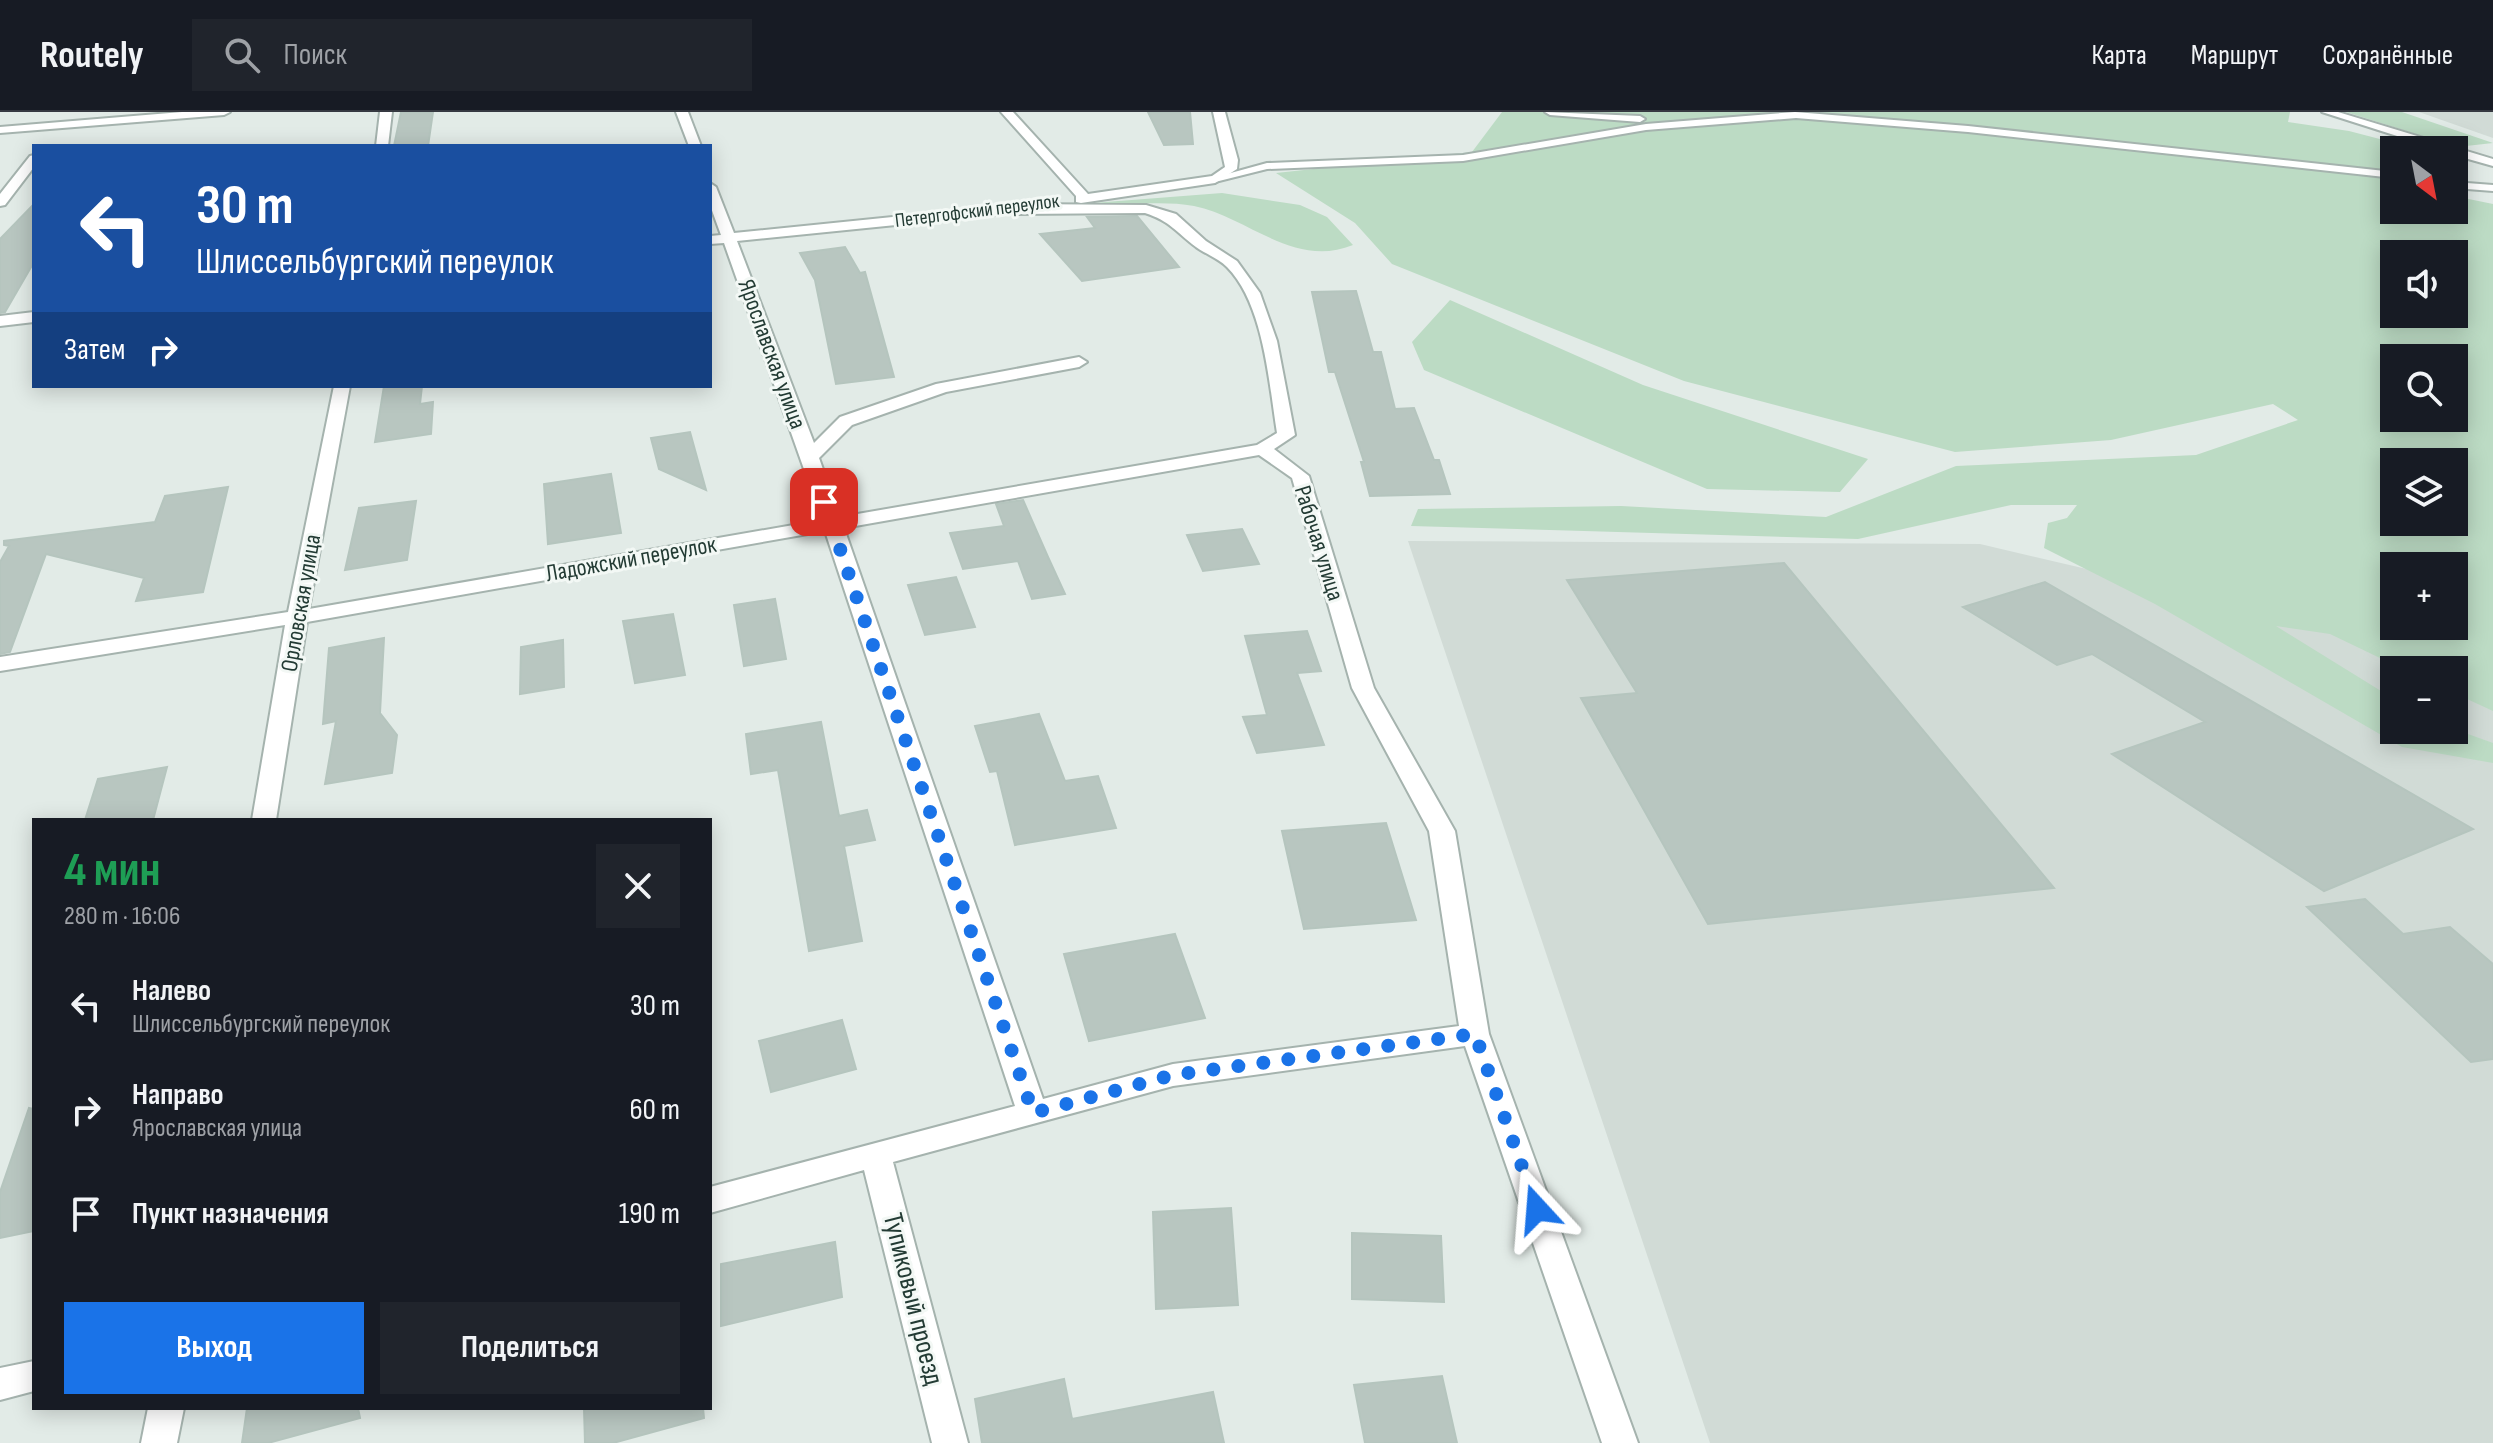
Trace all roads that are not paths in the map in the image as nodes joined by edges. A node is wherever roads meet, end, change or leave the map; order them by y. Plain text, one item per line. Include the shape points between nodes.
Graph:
1 (69, 112) edge
2 (224, 112) edge
3 (386, 112) edge
4 (682, 112) edge
5 (1007, 112) edge
6 (1219, 112) edge
7 (1550, 112) edge
8 (2327, 112) edge
9 (1686, 123) junction
10 (60, 125) junction
11 (0, 130) edge
12 (52, 135) dead end
13 (2407, 136) edge
14 (382, 144) edge
15 (694, 144) edge
16 (2468, 155) edge
17 (32, 162) edge
18 (2493, 163) edge
19 (2380, 173) edge
20 (1215, 179) junction
21 (2468, 187) edge
22 (2493, 190) edge
23 (712, 197) edge
24 (1085, 198) junction
25 (0, 202) edge
26 (1006, 210) junction
27 (720, 239) edge
28 (32, 317) edge
29 (0, 321) edge
30 (1079, 362) dead end
31 (342, 388) edge
32 (1262, 449) junction
33 (810, 457) junction
34 (830, 525) junction
35 (297, 617) junction
36 (0, 664) edge
37 (264, 818) edge
38 (1475, 1034) junction
39 (1033, 1113) junction
40 (876, 1156) junction
41 (712, 1199) edge
42 (32, 1376) edge
43 (0, 1384) edge
44 (166, 1410) edge
45 (159, 1443) edge
46 (950, 1443) edge
47 (1620, 1443) edge

1 - 10 street
2 - 10 street
3 - 14 street
4 - 15 street
5 - 24 street
6 - 20 street via 1232,160 1231,169
7 - 9 lane
8 - 13 lane
9 - 19 lane via 1796,115
9 - 20 lane via 1463,158 1267,166
10 - 11 street
10 - 12 street
16 - 18 lane
17 - 25 street
20 - 24 street, Петергофский переулок
21 - 22 lane
23 - 27 street, Ярославская улица
24 - 26 street, Петергофский переулок
26 - 27 street, Петергофский переулок
26 - 32 street via 1146,209 1171,217 1232,264 1253,293 1269,341 1286,435
27 - 33 street, Ярославская улица
28 - 29 street
30 - 33 street via 942,388 846,421
31 - 35 street, Орловская улица
32 - 34 street, Ладожский переулок
32 - 38 street, Рабочая улица via 1300,476 1363,688 1442,831
33 - 34 street, Ярославская улица
34 - 35 street, Ладожский переулок
34 - 39 street, Ярославская улица
35 - 36 street, Ладожский переулок
35 - 37 street, Орловская улица
38 - 39 street via 1173,1075
38 - 47 street, Рабочая улица
39 - 40 street
40 - 41 street
40 - 46 street, Тупиковый проезд
42 - 43 street
44 - 45 street

